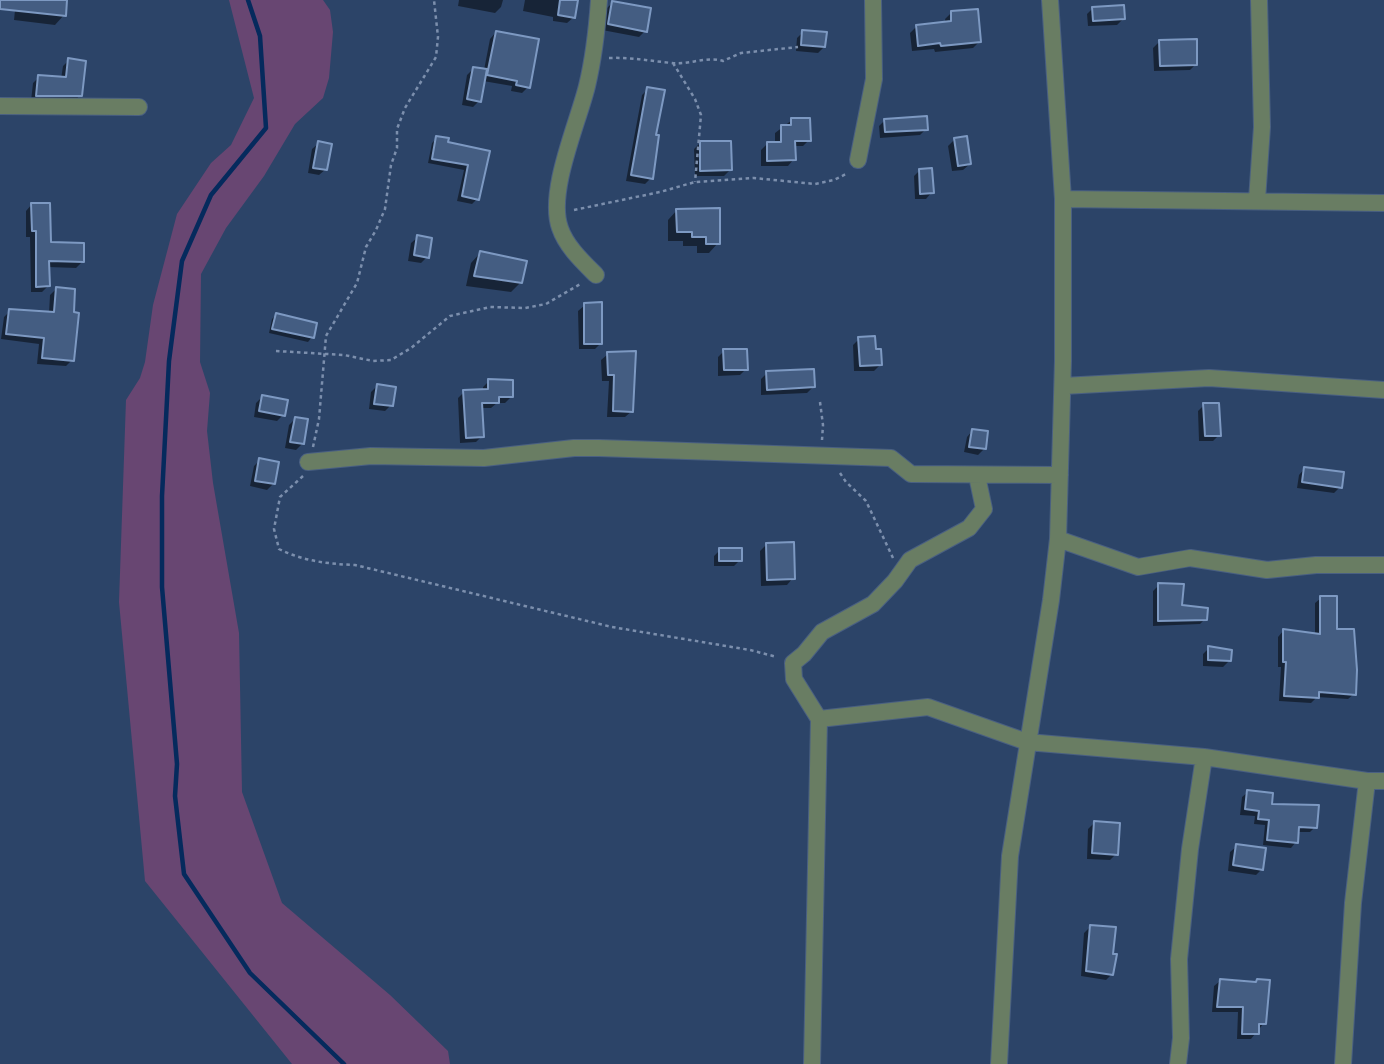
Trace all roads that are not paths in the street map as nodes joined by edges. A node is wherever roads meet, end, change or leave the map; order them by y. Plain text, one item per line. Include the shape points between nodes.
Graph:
1 (599, 0) edge
2 (873, 0) edge
3 (1050, 0) edge
4 (1259, 0) edge
5 (0, 106) edge
6 (139, 107) dead end
7 (858, 160) road end
8 (1063, 200) junction
9 (1257, 201) junction
10 (1384, 203) edge
11 (596, 275) road end
12 (1063, 386) junction
13 (1384, 390) edge
14 (308, 462) road end
15 (1060, 475) junction
16 (977, 476) junction
17 (1058, 538) junction
18 (1384, 565) edge
19 (819, 719) junction
20 (1027, 742) junction
21 (1204, 757) junction
22 (1376, 781) edge
23 (812, 1064) edge
24 (999, 1064) edge
25 (1178, 1064) edge
26 (1343, 1064) edge

1 - 11 street via 587,86 561,176 557,214 564,237
2 - 7 street via 874,79
3 - 8 street
4 - 9 street via 1262,127
5 - 6 street
8 - 9 street
8 - 12 street
9 - 10 street
12 - 13 street via 1209,378
12 - 15 street
14 - 16 street via 371,456 484,458 574,448 891,458 911,474
15 - 16 street
15 - 17 street
16 - 19 street via 984,509 969,528 910,560 873,604 822,632 793,663 794,679
17 - 18 street via 1138,567 1190,558 1267,570
17 - 20 street
19 - 20 street via 928,707
19 - 23 street
20 - 21 street
20 - 24 street via 1010,856
21 - 22 street
21 - 25 street via 1179,959
22 - 26 street via 1353,903

